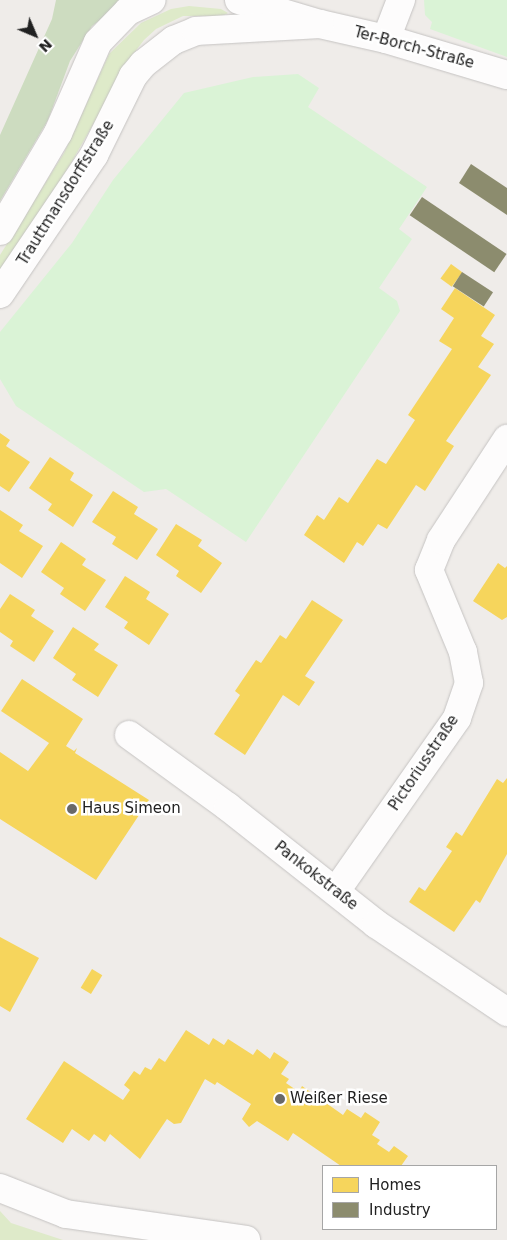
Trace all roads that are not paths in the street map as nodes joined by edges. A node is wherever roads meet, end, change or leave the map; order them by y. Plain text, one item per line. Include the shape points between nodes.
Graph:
1 (152, 0) edge
2 (239, 0) edge
3 (401, 0) edge
4 (320, 24) junction
5 (386, 38) junction
6 (143, 64) joint
7 (507, 75) edge
8 (0, 231) edge
9 (0, 294) edge
10 (507, 439) edge
11 (129, 736) dead end
12 (336, 891) junction
13 (507, 1012) edge
14 (0, 1188) edge
15 (246, 1240) edge

1 - 8 street via 128,11 98,42 58,133
2 - 4 street, Ter-Borch-Straße
3 - 5 street
4 - 5 street, Ter-Borch-Straße
4 - 6 street, Ter-Borch-Straße via 196,32 174,40
5 - 7 street, Ter-Borch-Straße
6 - 9 street, Trauttmansdorffstraße via 133,76 94,155
10 - 12 street, Pictoriusstraße via 441,540 429,570 463,652 469,683 456,718
11 - 12 street, Pankokstraße
12 - 13 street, Pankokstraße via 376,924
14 - 15 street via 66,1214

